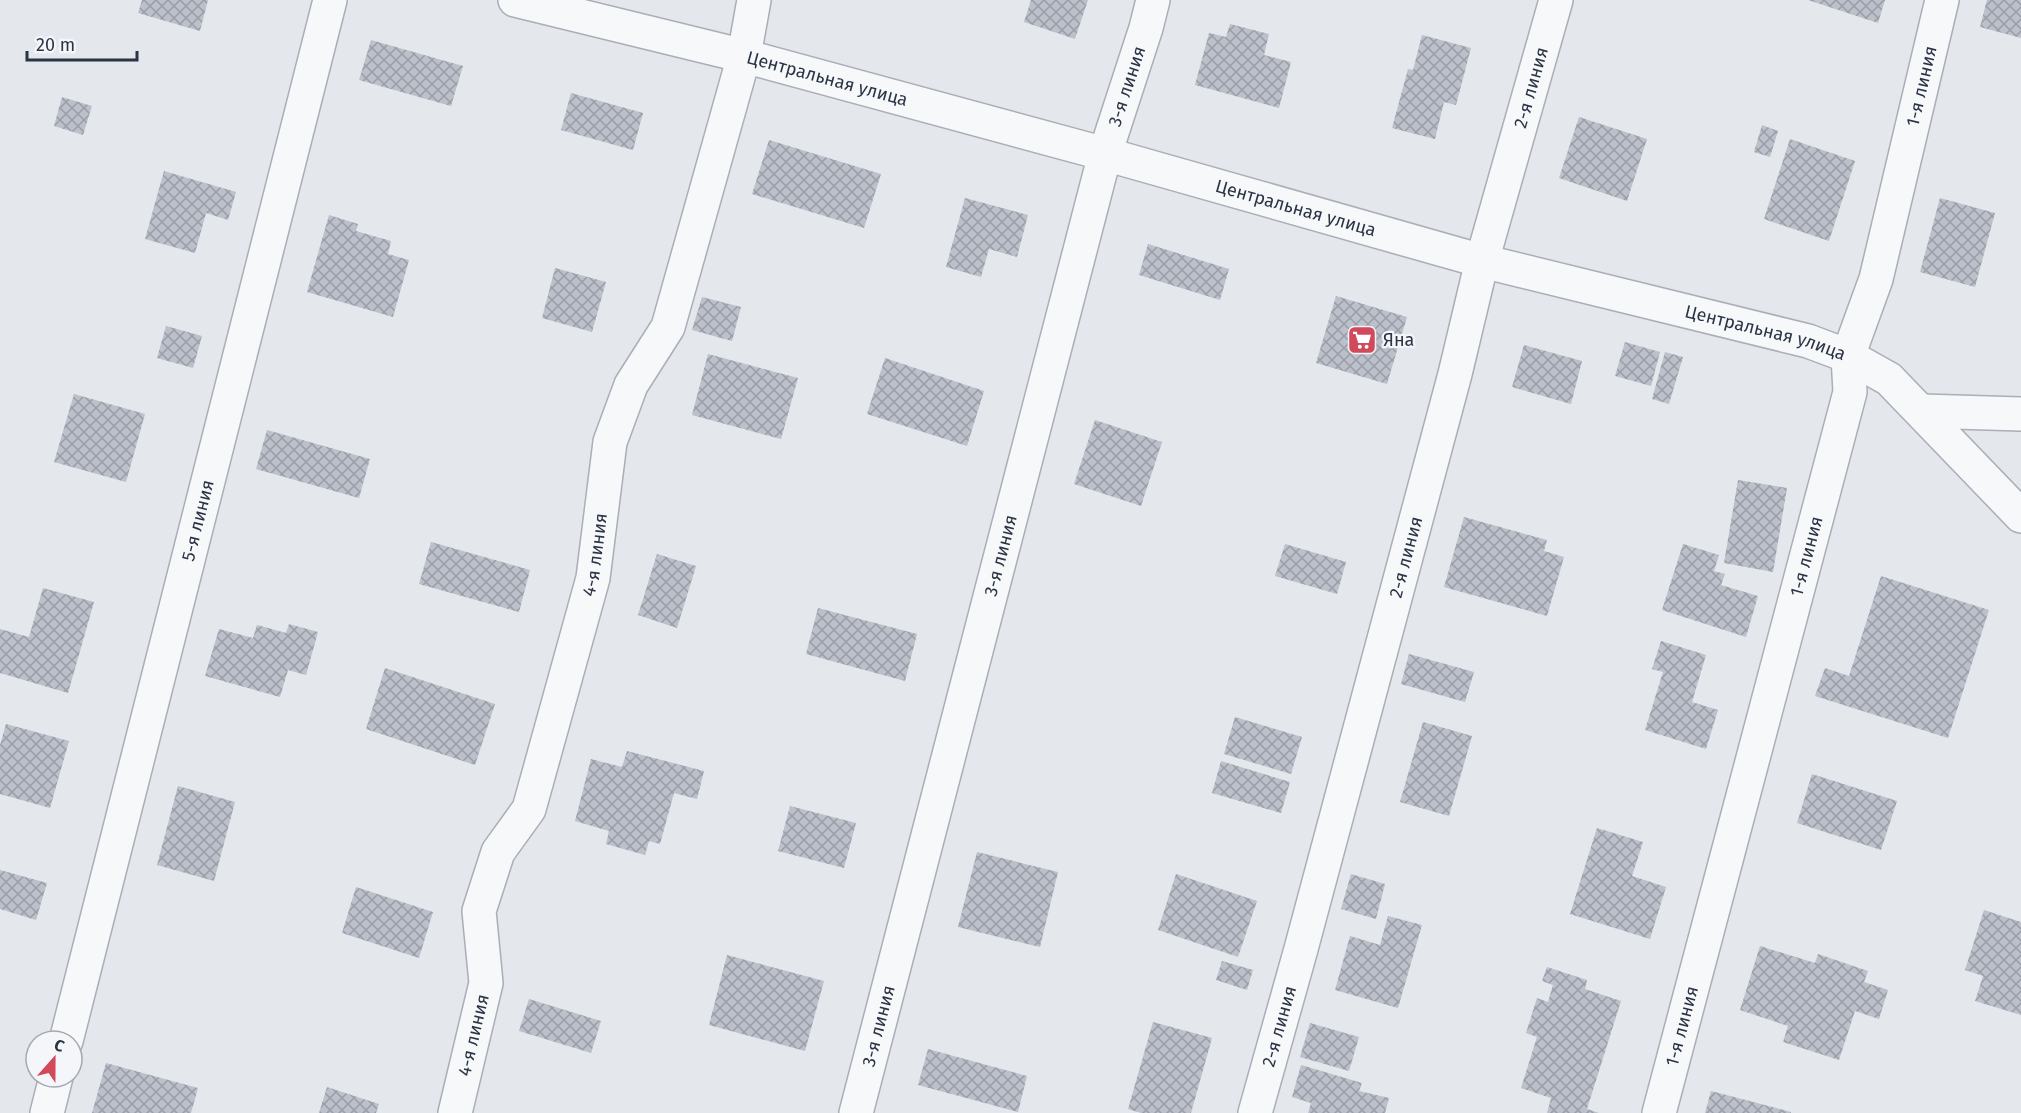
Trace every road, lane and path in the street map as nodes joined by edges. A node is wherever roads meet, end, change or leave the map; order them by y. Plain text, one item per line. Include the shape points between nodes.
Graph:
1 (330, 0) edge
2 (515, 0) edge
3 (754, 0) edge
4 (1153, 0) edge
5 (1556, 0) edge
6 (1942, 0) edge
7 (744, 56) junction
8 (1105, 154) junction
9 (1482, 261) junction
10 (1848, 356) junction
11 (1922, 411) junction
12 (2021, 414) edge
13 (2019, 511) edge
14 (69, 1029) edge
15 (53, 1089) edge
16 (47, 1113) edge
17 (455, 1113) edge
18 (856, 1113) edge
19 (1255, 1113) edge
20 (1659, 1113) edge

1 - 14 street, 5-я линия
2 - 7 street, Центральная улица
3 - 7 street, 4-я линия
4 - 8 street, 3-я линия
5 - 9 street, 2-я линия
6 - 10 street, 1-я линия via 1876,279
7 - 8 street, Центральная улица
7 - 17 street, 4-я линия via 669,327 631,385 610,442 593,578 530,809 498,852 479,911 486,983
8 - 9 street, Центральная улица
8 - 18 street, 3-я линия
9 - 10 street, Центральная улица via 1808,342
9 - 19 street, 2-я линия via 1449,397
10 - 11 street, Центральная улица via 1889,379
10 - 20 street, 1-я линия via 1850,392
11 - 12 street
11 - 13 street, Центральная улица
15 - 16 street

